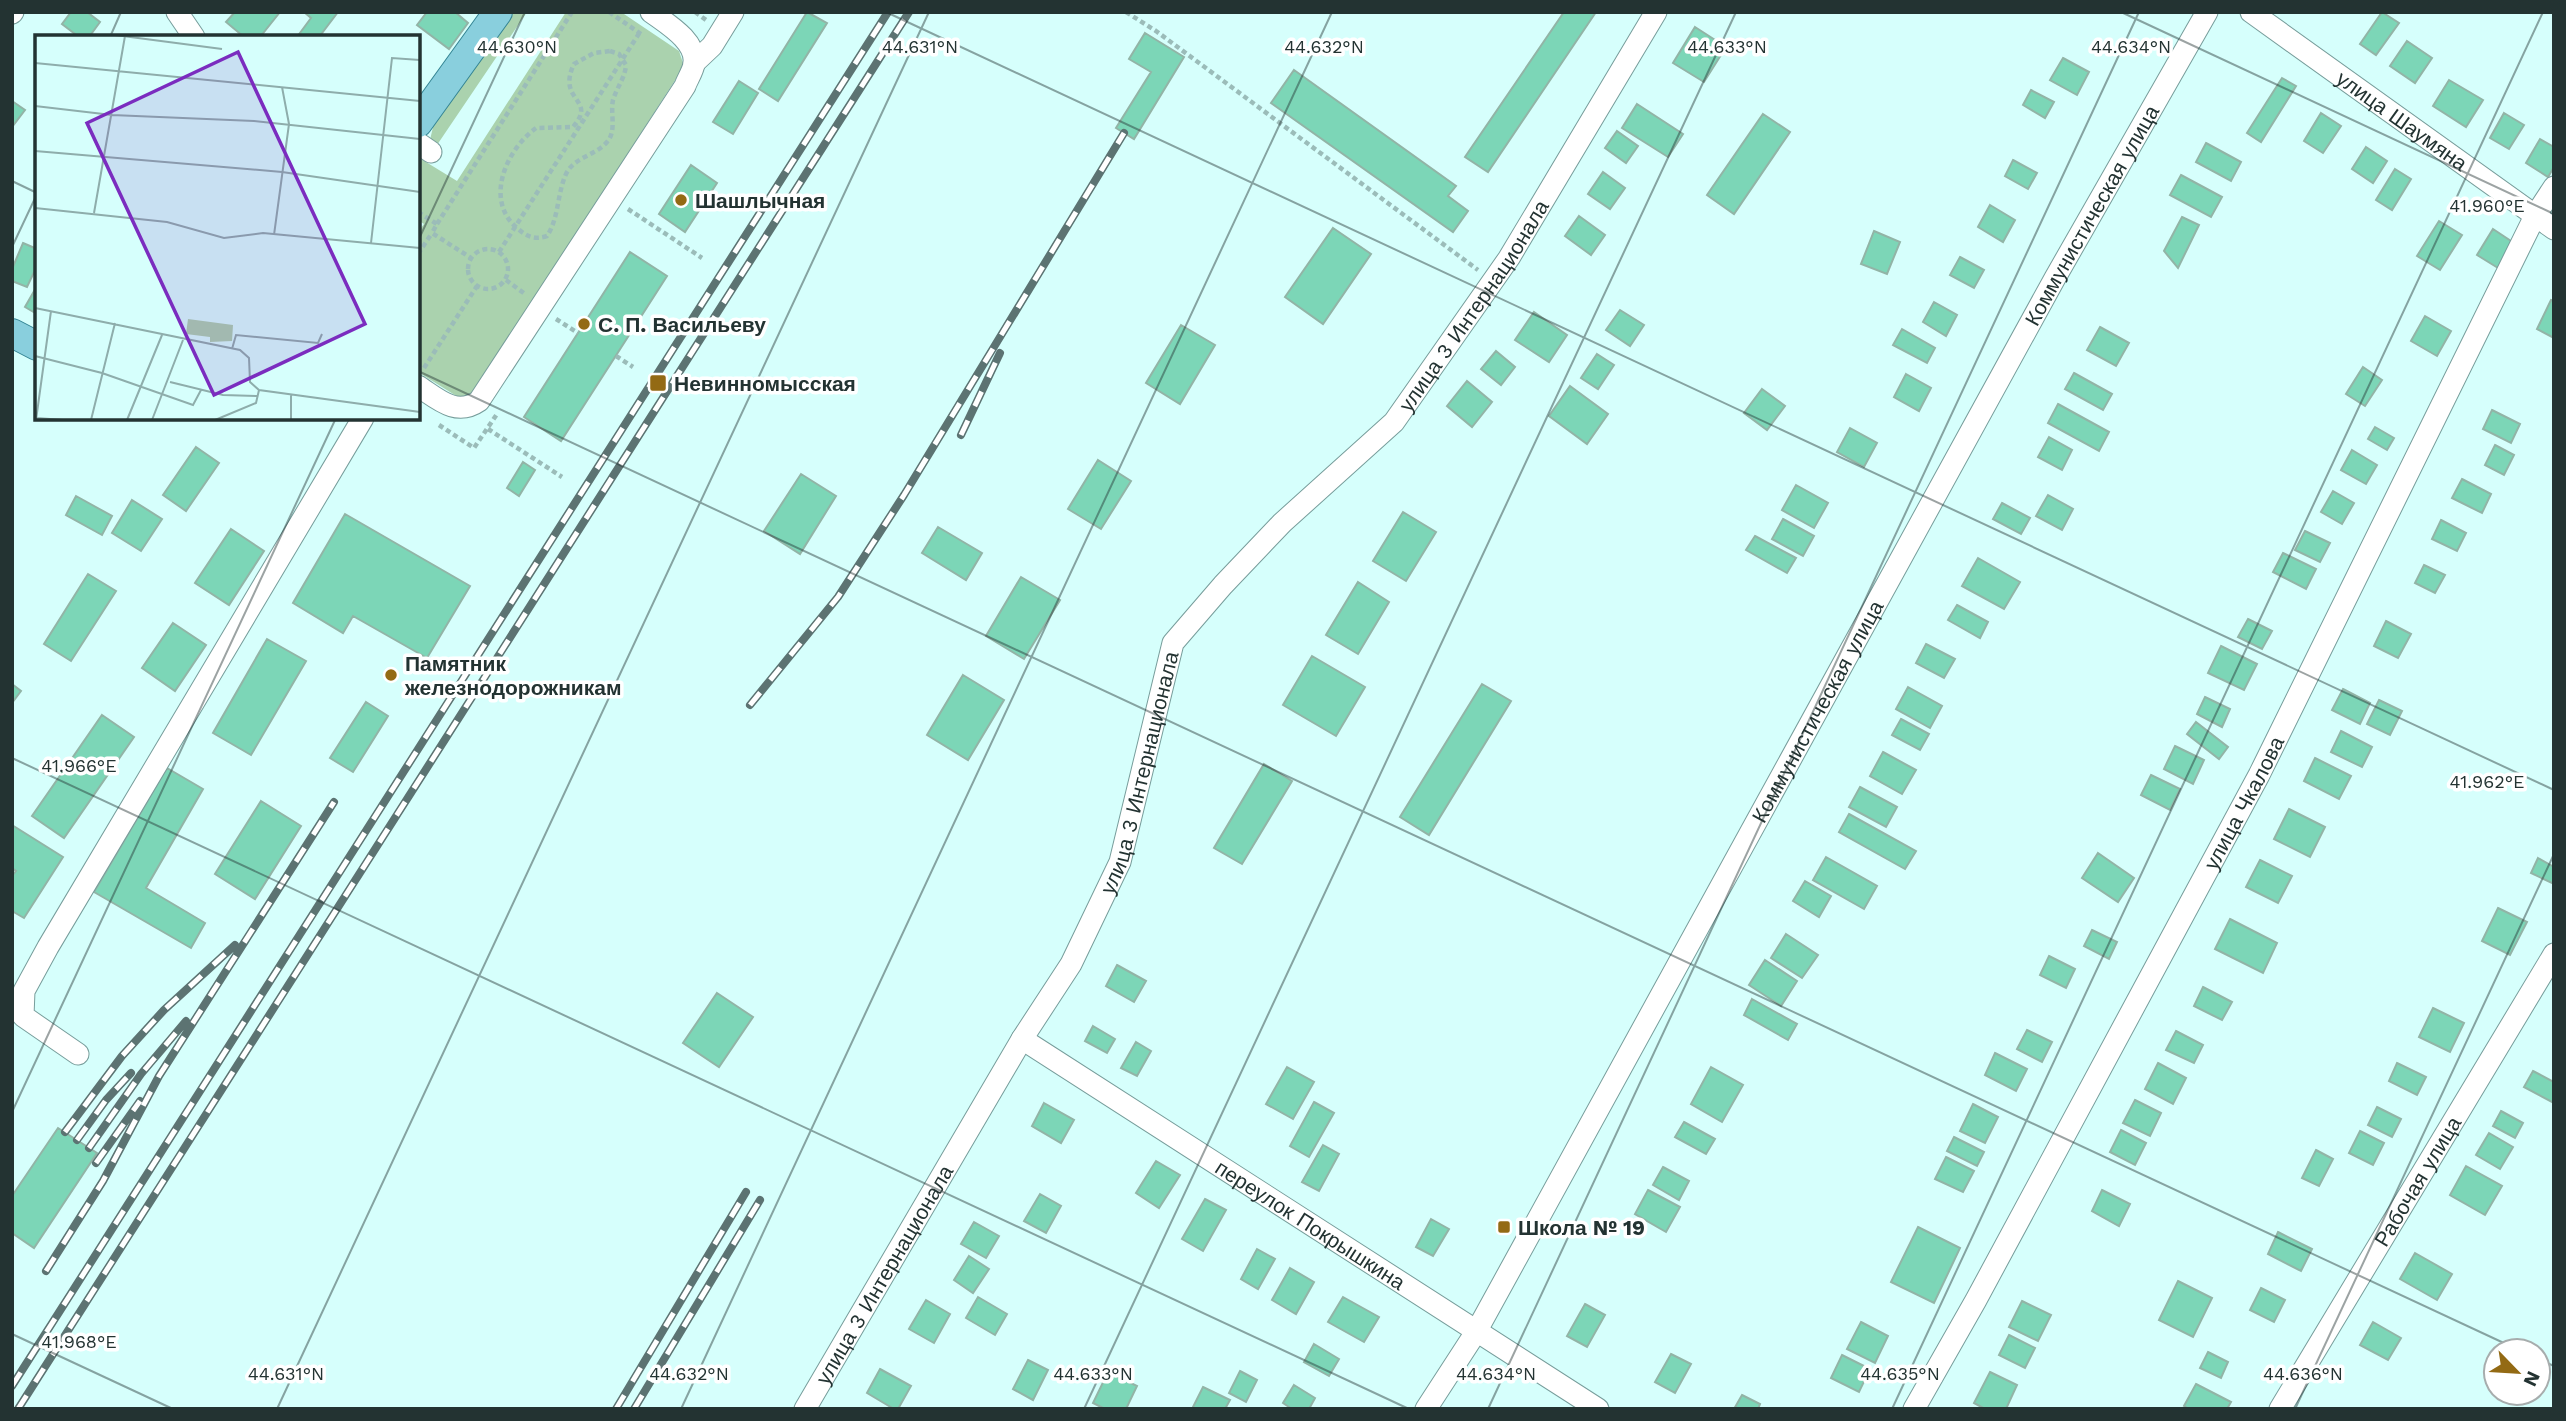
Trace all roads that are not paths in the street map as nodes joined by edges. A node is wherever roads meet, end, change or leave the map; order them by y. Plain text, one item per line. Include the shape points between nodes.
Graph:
1 (177, 12) edge
2 (498, 12) edge
3 (733, 12) edge
4 (1656, 12) edge
5 (2207, 12) edge
6 (2251, 12) edge
7 (652, 13) edge
8 (193, 35) edge
9 (694, 63) junction
10 (420, 120) edge
11 (2554, 187) edge
12 (2535, 216) junction
13 (2554, 229) edge
14 (12, 333) edge
15 (35, 345) edge
16 (422, 374) edge
17 (362, 420) edge
18 (2554, 954) edge
19 (1022, 1039) junction
20 (78, 1054) dead end
21 (1476, 1332) junction
22 (805, 1409) edge
23 (1426, 1409) edge
24 (1598, 1409) edge
25 (1914, 1409) edge
26 (2280, 1409) edge

1 - 8 street
2 - 10 main road
3 - 9 street via 712,46
4 - 19 street, улица 3 Интернационала via 1493,281 1394,422 1282,523 1173,643 1120,862 1071,964
5 - 21 street, Коммунистическая улица via 2055,278
6 - 12 street, улица Шаумяна
7 - 9 street via 679,33 690,47
9 - 16 street via 685,86 479,401 460,410 448,405
11 - 12 street, улица Чкалова
12 - 13 street, улица Шаумяна
12 - 25 street, улица Чкалова via 2259,775
14 - 15 main road
17 - 20 street via 24,991 23,1016
18 - 26 street, Рабочая улица
19 - 21 street, переулок Покрышкина
19 - 22 street, улица 3 Интернационала
21 - 23 street, Коммунистическая улица
21 - 24 street, переулок Покрышкина

